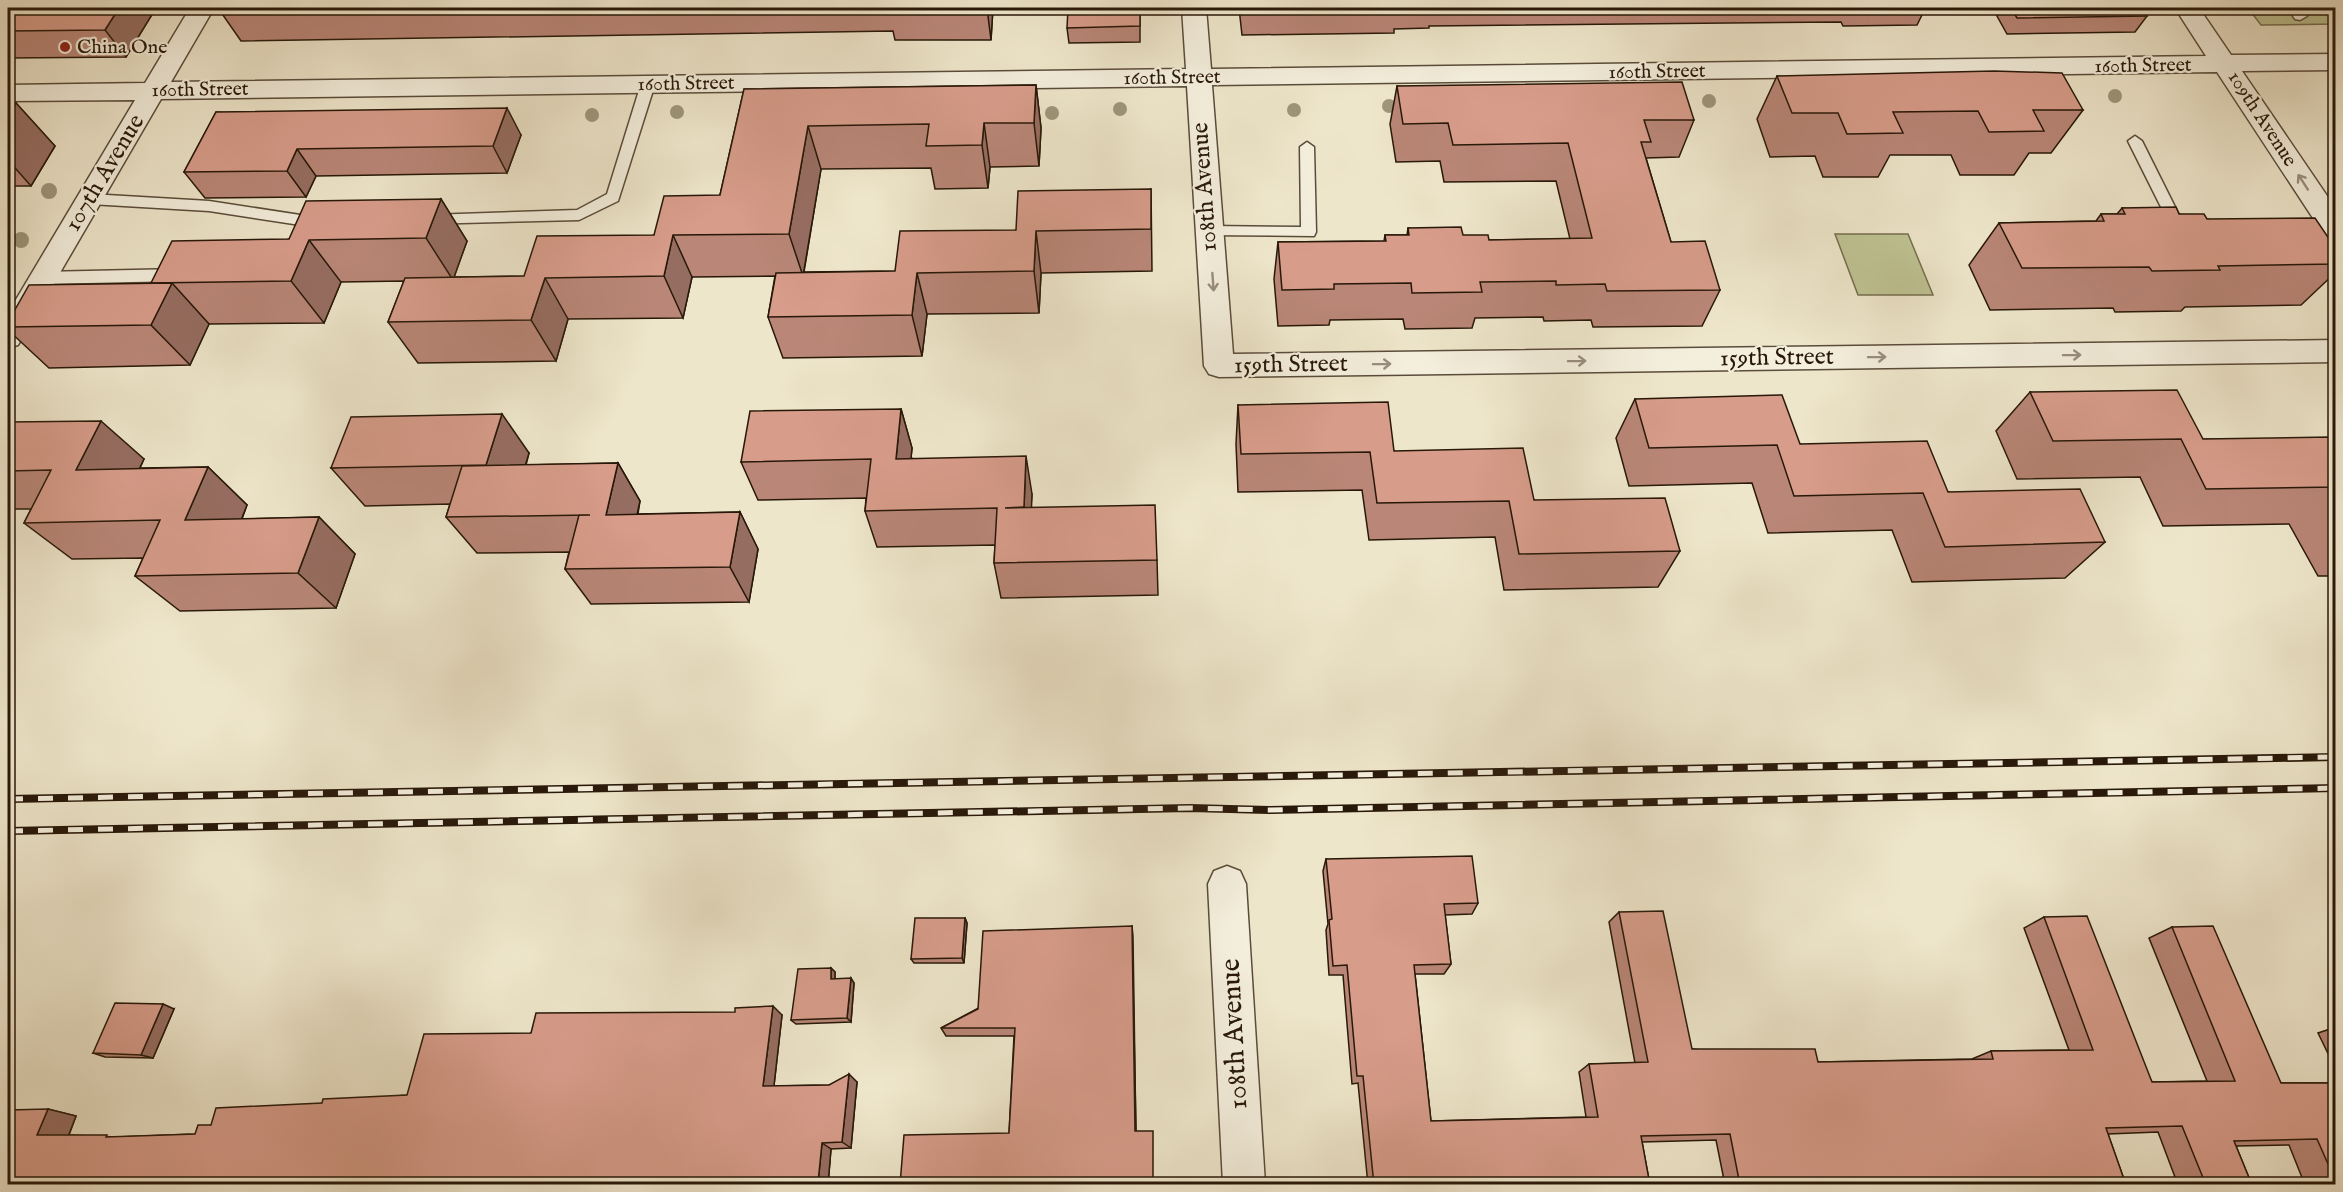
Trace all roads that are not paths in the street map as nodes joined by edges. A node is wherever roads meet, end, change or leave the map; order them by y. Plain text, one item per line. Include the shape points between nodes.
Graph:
1 (202, 8) edge
2 (1194, 8) edge
3 (2187, 8) edge
4 (2336, 63) edge
5 (2226, 65) junction
6 (1197, 78) junction
7 (648, 84) junction
8 (154, 90) junction
9 (8, 93) edge
10 (2135, 141) dead end
11 (1307, 147) dead end
12 (90, 199) junction
13 (411, 221) edge
14 (339, 224) edge
15 (2189, 227) edge
16 (1209, 231) junction
17 (2329, 232) edge
18 (198, 275) edge
19 (42, 278) junction
20 (8, 338) edge
21 (2336, 351) edge
22 (1219, 366) joint
23 (1227, 884) dead end
24 (1244, 1185) edge

1 - 8 street, 107th Avenue
2 - 6 street, 108th Avenue
3 - 5 street, 109th Avenue
4 - 5 street, 160th Street
5 - 6 street, 160th Street
17 -> 5 street, 109th Avenue
6 - 7 street, 160th Street
6 - 16 street, 108th Avenue
7 - 8 street, 160th Street
7 - 13 lane via 614,197 579,215
8 - 9 street, 160th Street
8 - 12 street, 107th Avenue
10 - 15 lane via 2177,227
11 - 16 lane via 1309,232
12 - 14 lane via 209,206
12 - 19 street, 107th Avenue
16 -> 22 street, 108th Avenue
18 - 19 lane
19 - 20 street, 107th Avenue
22 -> 21 street, 159th Street
23 - 24 street, 108th Avenue

